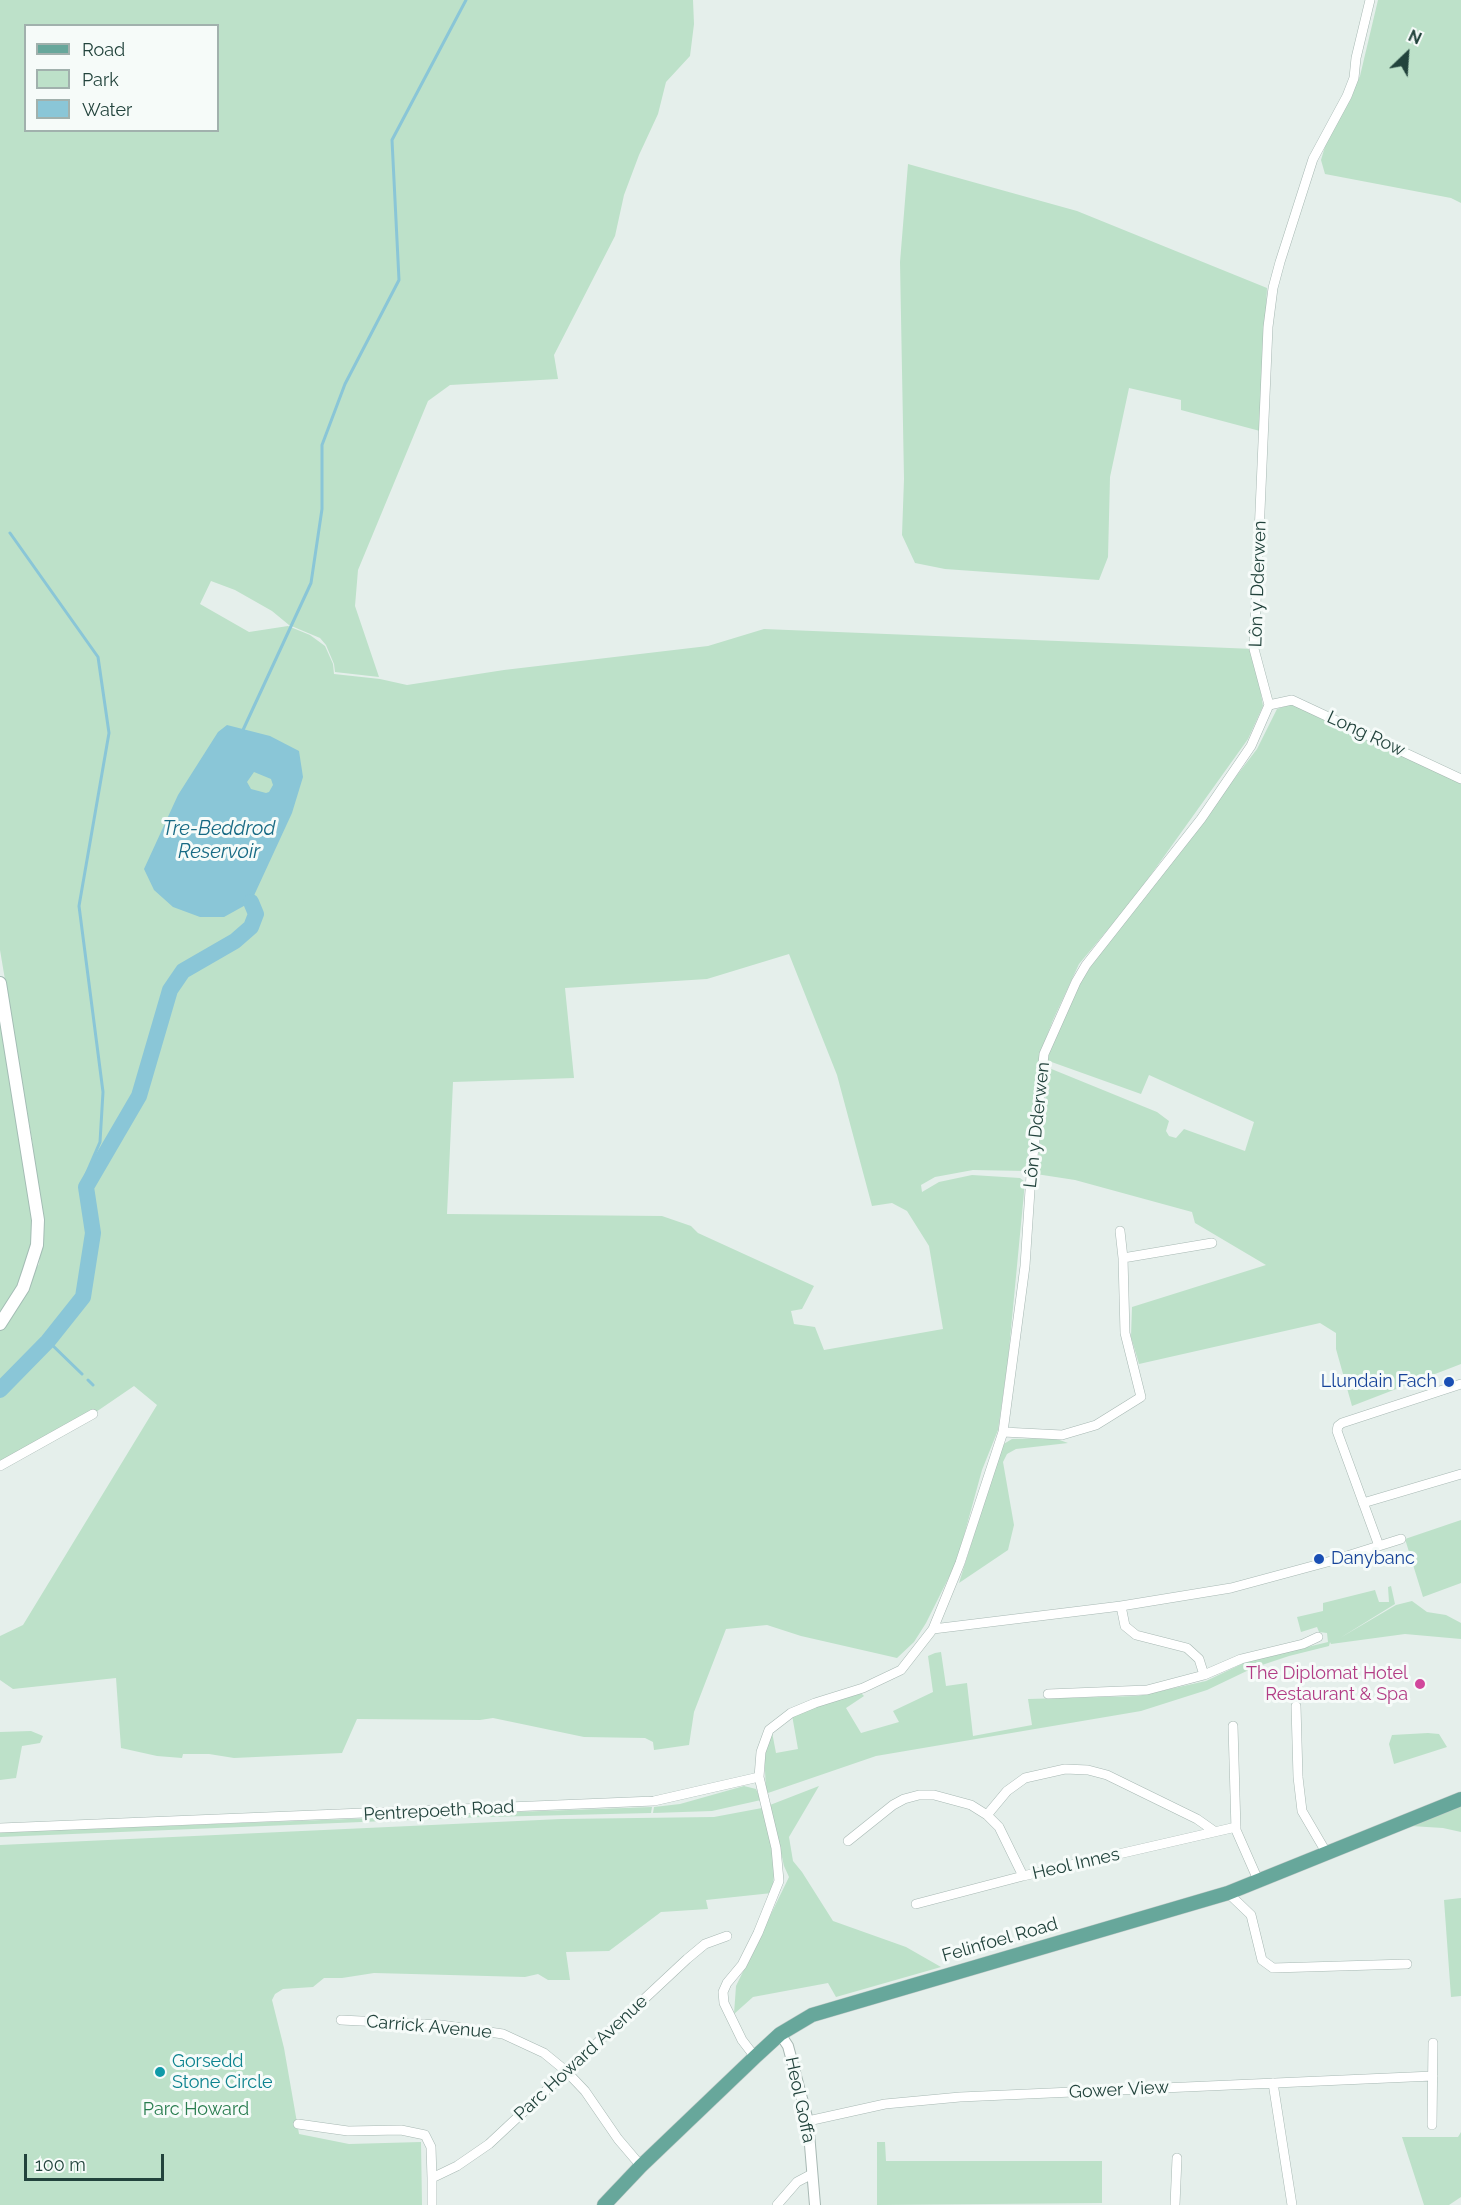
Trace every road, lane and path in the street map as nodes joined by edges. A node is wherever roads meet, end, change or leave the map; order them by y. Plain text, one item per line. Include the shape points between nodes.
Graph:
1 (1371, 0) edge
2 (1269, 705) junction
3 (1461, 779) edge
4 (0, 982) edge
5 (1120, 1231) dead end
6 (1212, 1244) dead end
7 (1124, 1258) junction
8 (0, 1324) edge
9 (1461, 1384) edge
10 (93, 1414) dead end
11 (1003, 1432) junction
12 (0, 1466) edge
13 (1461, 1474) edge
14 (1363, 1503) junction
15 (1401, 1539) dead end
16 (1379, 1546) junction
17 (1121, 1606) junction
18 (933, 1629) junction
19 (1318, 1637) dead end
20 (1204, 1676) junction
21 (1048, 1694) dead end
22 (1296, 1706) dead end
23 (1233, 1726) dead end
24 (759, 1778) junction
25 (1461, 1799) edge
26 (987, 1815) junction
27 (1236, 1827) junction
28 (0, 1828) edge
29 (1214, 1831) junction
30 (848, 1841) dead end
31 (1326, 1852) junction
32 (1023, 1876) junction
33 (1258, 1880) junction
34 (1228, 1893) junction
35 (916, 1904) dead end
36 (727, 1936) dead end
37 (1407, 1964) dead end
38 (341, 2020) dead end
39 (780, 2034) junction
40 (1433, 2043) dead end
41 (755, 2057) junction
42 (566, 2071) junction
43 (1433, 2076) junction
44 (1273, 2083) junction
45 (808, 2121) junction
46 (298, 2124) dead end
47 (1432, 2125) dead end
48 (1177, 2157) dead end
49 (641, 2166) junction
50 (812, 2174) junction
51 (432, 2178) junction
52 (432, 2205) edge
53 (604, 2205) edge
54 (777, 2205) edge
55 (815, 2205) edge
56 (1175, 2205) edge
57 (1292, 2205) edge

1 - 2 street, Lôn y Dderwen via 1354,78 1313,159 1280,262 1269,317 1254,649
2 - 3 street, Long Row via 1292,700
2 - 11 street, Lôn y Dderwen via 1251,746 1201,819 1086,965 1044,1054 1030,1174 1025,1266
4 - 8 main road via 38,1220 37,1245 23,1288
5 - 7 street
6 - 7 street
7 - 11 street via 1125,1333 1141,1397 1096,1425 1062,1435
9 - 14 street via 1338,1426
10 - 12 street
11 - 18 street, Lôn y Dderwen via 960,1563
13 - 14 street
14 - 16 street
15 - 16 street
16 - 17 street via 1231,1588
17 - 18 street
17 - 20 street via 1125,1626 1136,1635 1187,1648 1199,1659
18 - 24 street, Lôn y Dderwen via 901,1670 791,1713 770,1730 761,1752
19 - 20 street via 1241,1659
20 - 21 street via 1147,1690
22 - 31 street via 1302,1811
23 - 27 street
24 - 28 street, Pentrepoeth Road via 654,1801
24 - 41 street, Lôn y Dderwen via 779,1862 777,1890 742,1965 723,1992 724,2003 742,2040
25 - 31 main road, Felinfoel Road
26 - 29 street via 1024,1778 1065,1769 1088,1770 1167,1804
26 - 30 street via 954,1800 919,1795 893,1805
26 - 32 street via 999,1827
27 - 29 street, Heol Innes
27 - 33 street
29 - 32 street, Heol Innes
31 - 33 main road, Felinfoel Road
32 - 35 street, Heol Innes
33 - 34 main road, Felinfoel Road
34 - 37 street via 1254,1920 1262,1960 1273,1968
34 - 39 main road, Felinfoel Road via 812,2015
36 - 42 street, Parc Howard Avenue via 705,1944 687,1959
38 - 42 street, Carrick Avenue via 441,2025 502,2034 544,2053
39 - 41 main road, Felinfoel Road
39 - 45 street, Heol Goffa via 788,2046
40 - 43 street
41 - 49 main road, Felinfoel Road
42 - 49 street, Carrick Avenue
42 - 51 street, Parc Howard Avenue via 489,2144
43 - 44 street, Gower View
43 - 47 street
44 - 45 street, Gower View via 960,2097 885,2104
44 - 57 street
45 - 50 street, Heol Goffa
46 - 51 street via 425,2135 431,2147
48 - 56 street
49 - 53 main road, Felinfoel Road
50 - 54 street via 797,2182
50 - 55 street, Heol Goffa
51 - 52 street

